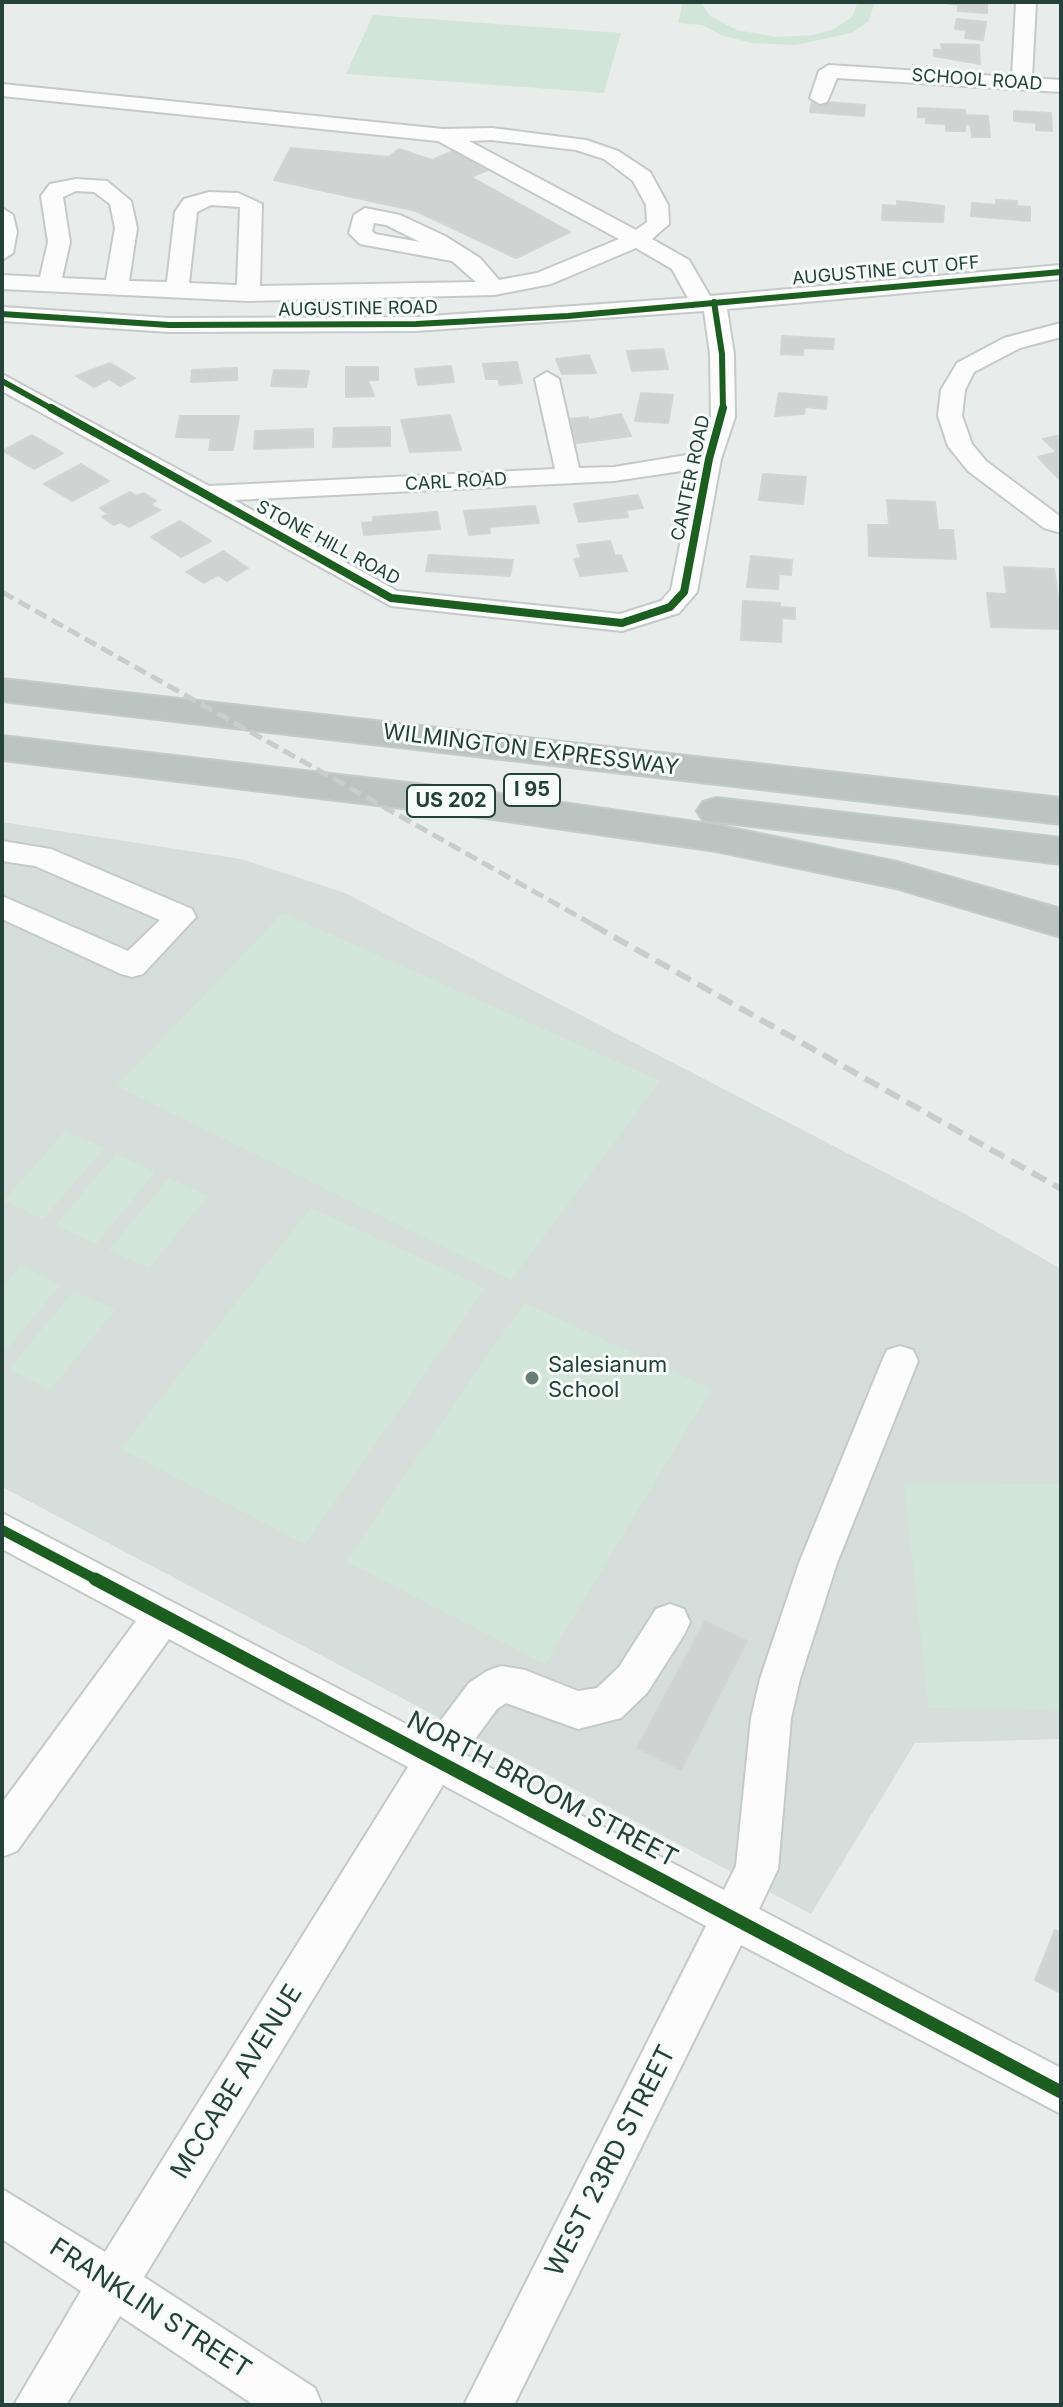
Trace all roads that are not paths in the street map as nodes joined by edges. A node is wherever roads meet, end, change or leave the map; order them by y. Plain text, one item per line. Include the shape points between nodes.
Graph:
1 (1026, 2) edge
2 (1022, 83) junction
3 (1061, 86) edge
4 (2, 90) edge
5 (820, 98) dead end
6 (443, 135) junction
7 (2, 215) edge
8 (637, 240) junction
9 (2, 253) edge
10 (459, 255) dead end
11 (1061, 272) edge
12 (2, 282) edge
13 (49, 285) junction
14 (494, 288) junction
15 (115, 289) junction
16 (177, 292) junction
17 (248, 294) junction
18 (708, 303) junction
19 (2, 314) edge
20 (1061, 330) edge
21 (547, 379) dead end
22 (2, 381) edge
23 (709, 459) junction
24 (569, 477) junction
25 (203, 494) junction
26 (1061, 525) edge
27 (670, 607) joint
28 (2, 690) edge
29 (2, 730) edge
30 (2, 748) edge
31 (1061, 811) edge
32 (2, 851) edge
33 (1061, 851) edge
34 (897, 875) junction
35 (2, 907) edge
36 (1061, 923) edge
37 (1061, 938) edge
38 (900, 1361) dead end
39 (2, 1530) edge
40 (163, 1615) junction
41 (670, 1622) dead end
42 (436, 1759) junction
43 (2, 1837) edge
44 (733, 1917) junction
45 (1061, 2092) edge
46 (2, 2212) edge
47 (112, 2284) junction
48 (38, 2405) edge
49 (298, 2405) edge
50 (488, 2405) edge

1 - 2 street
2 - 3 street, SCHOOL ROAD
2 - 5 street, SCHOOL ROAD via 829,71
4 - 6 street
6 - 8 street
6 - 8 street via 533,137 611,155 642,177 657,205 658,224
7 - 9 street
8 - 14 street via 543,279
8 - 18 street via 681,265
10 - 14 street
11 - 18 street, AUGUSTINE CUT OFF
12 - 13 street
13 - 15 street
13 - 15 street via 59,242 52,196 76,185 99,186 120,201 126,228
14 - 17 street
15 - 16 street
16 - 17 street
16 - 17 street via 186,212 209,198 251,204
18 - 19 street, AUGUSTINE ROAD via 337,327 169,325
18 - 23 street, CANTER ROAD via 722,354 723,417
20 - 26 street via 1012,343 965,368 953,390 950,416 960,446 977,466
21 - 24 street
22 - 25 street, STONE HILL ROAD
23 - 24 street, CARL ROAD
23 - 27 street, CANTER ROAD via 684,592
24 - 25 street, CARL ROAD
25 - 27 street, STONE HILL ROAD via 391,598 622,623
28 - 31 highway, WILMINGTON EXPRESSWAY / I 95
29 - 33 highway, WILMINGTON EXPRESSWAY / I 95
30 - 34 highway, US 202 via 670,830
32 - 35 street via 40,856 181,917 132,966
34 - 36 highway, US 202
34 - 37 highway
38 - 44 street, WEST 23RD STREET via 823,1549 780,1679 771,1718 757,1869
39 - 40 street, NORTH BROOM STREET
40 - 42 street, NORTH BROOM STREET
40 - 43 street
41 - 42 street, MCCABE AVENUE via 633,1680 607,1705 578,1710 501,1684 483,1696
42 - 44 street, NORTH BROOM STREET
42 - 47 street, MCCABE AVENUE
44 - 45 street, NORTH BROOM STREET
44 - 50 street, WEST 23RD STREET
46 - 47 street, FRANKLIN STREET
47 - 48 street, MCCABE AVENUE
47 - 49 street, FRANKLIN STREET

